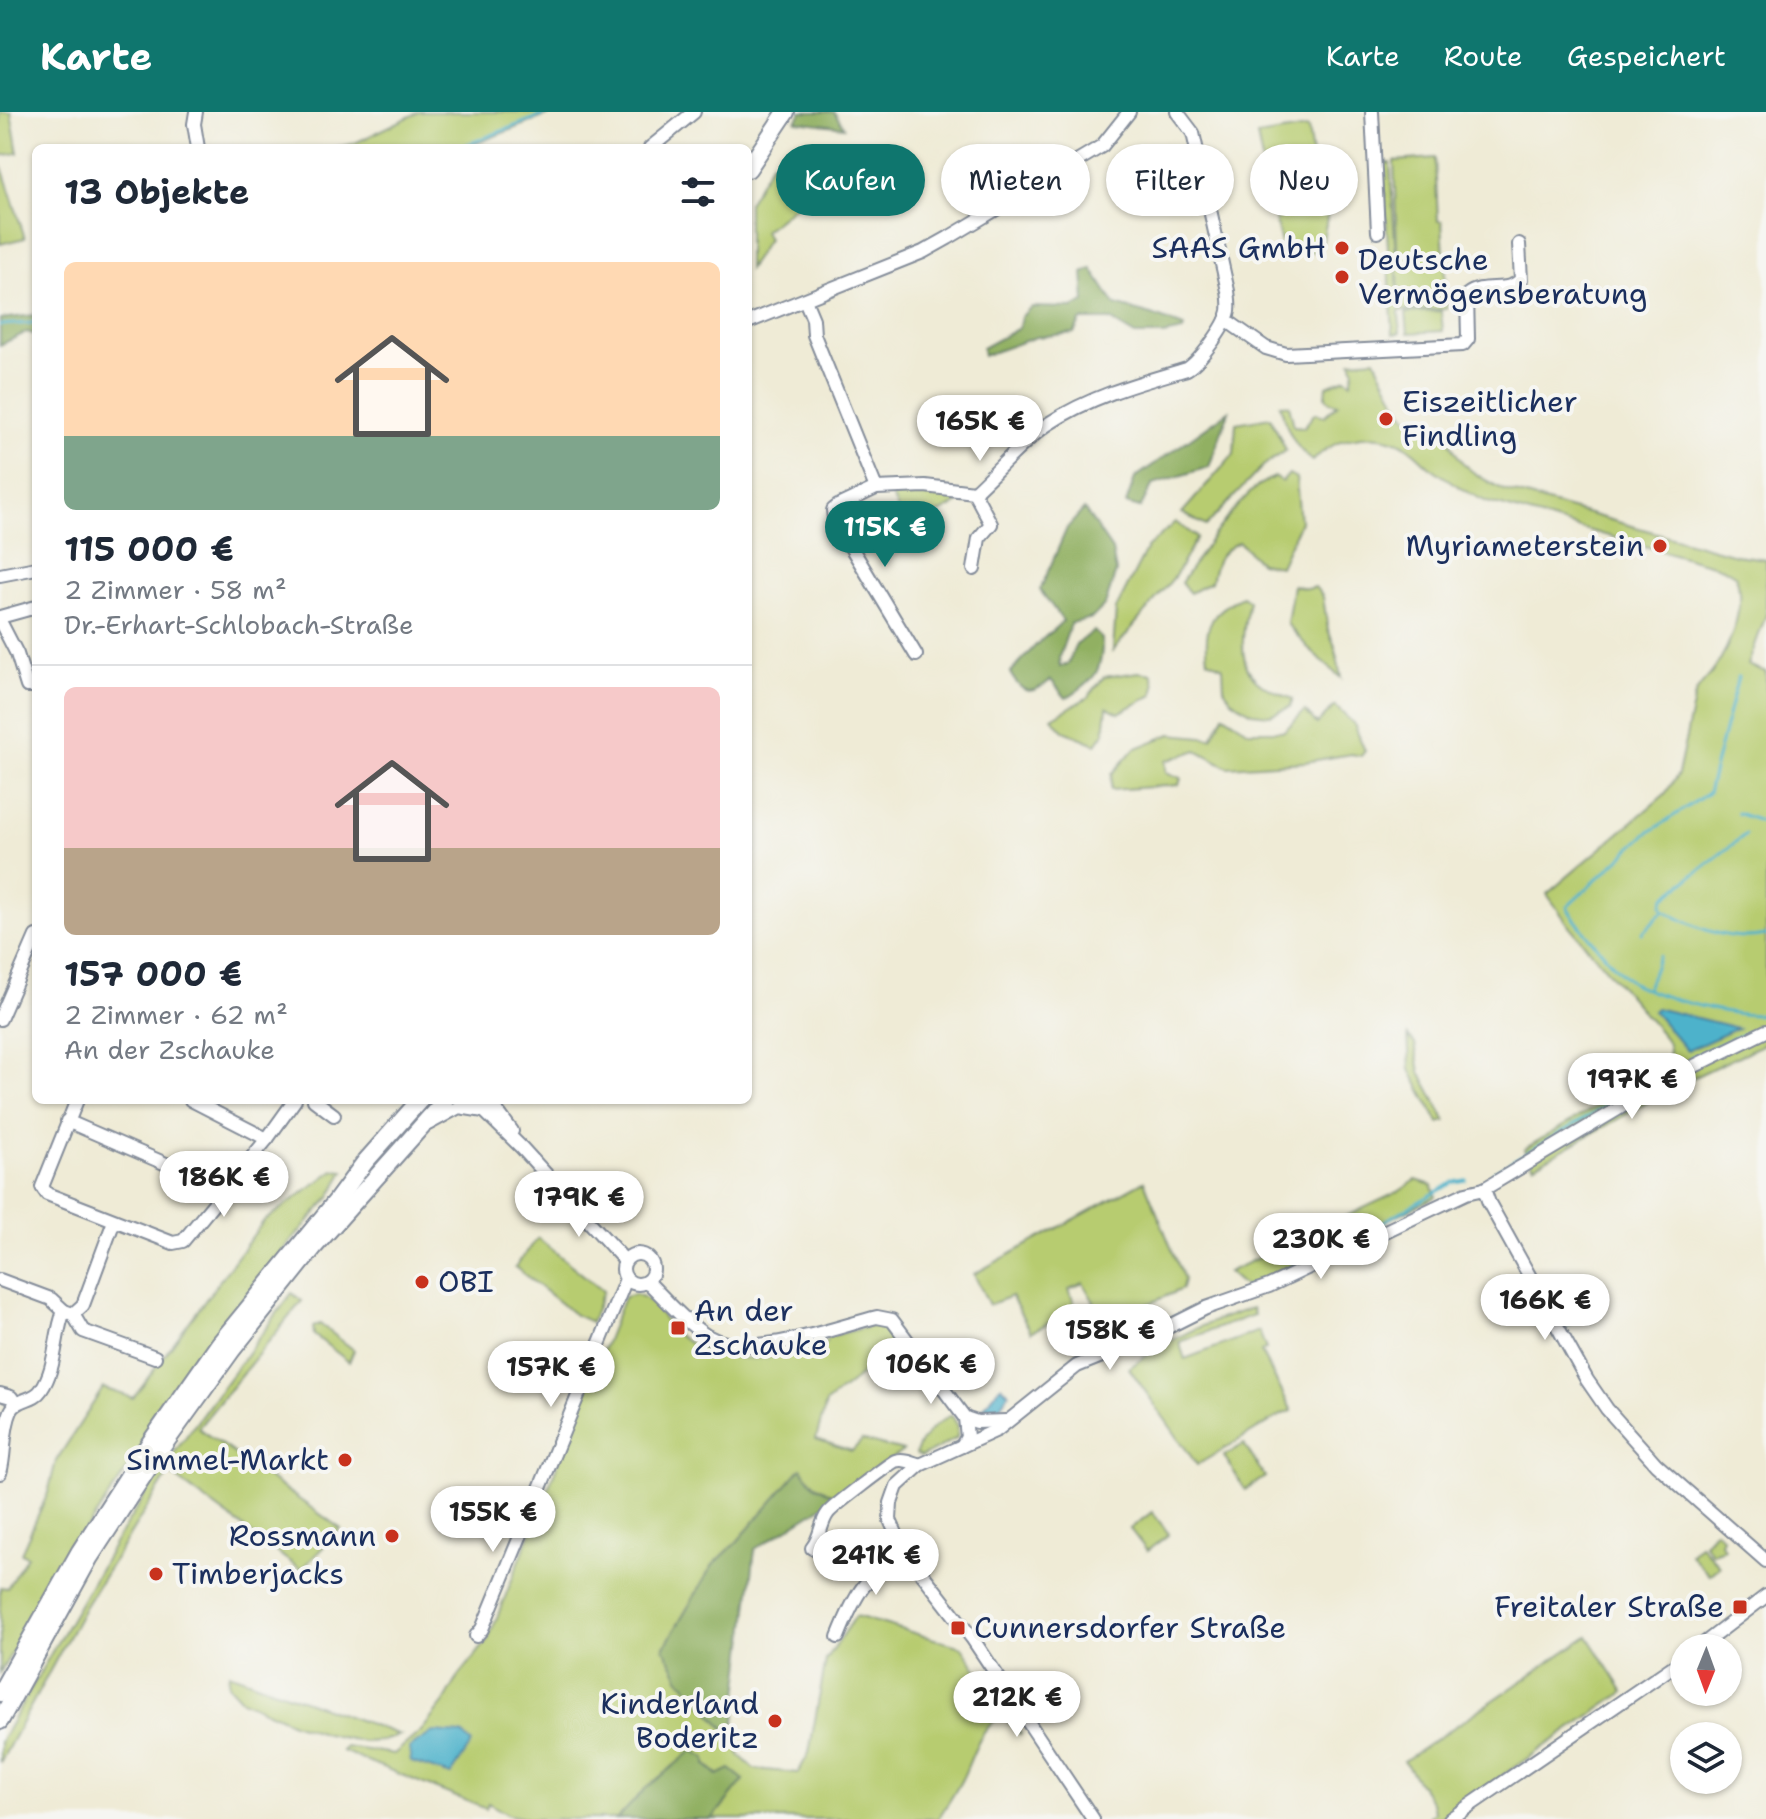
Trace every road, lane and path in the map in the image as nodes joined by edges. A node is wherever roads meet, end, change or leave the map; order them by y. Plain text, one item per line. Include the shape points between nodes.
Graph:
1 (196, 112) edge
2 (694, 112) edge
3 (786, 112) edge
4 (1129, 112) edge
5 (1177, 112) edge
6 (1372, 112) edge
7 (197, 144) edge
8 (655, 144) edge
9 (752, 163) edge
10 (1378, 232) dead end
11 (1519, 244) dead end
12 (805, 300) junction
13 (752, 320) edge
14 (1226, 320) junction
15 (876, 488) junction
16 (974, 492) junction
17 (32, 569) edge
18 (974, 569) dead end
19 (0, 575) edge
20 (32, 608) edge
21 (0, 619) edge
22 (916, 655) dead end
23 (32, 686) edge
24 (32, 945) edge
25 (0, 1019) edge
26 (1766, 1031) edge
27 (75, 1104) edge
28 (199, 1104) edge
29 (292, 1104) edge
30 (319, 1104) edge
31 (416, 1104) edge
32 (441, 1104) edge
33 (490, 1105) edge
34 (334, 1115) dead end
35 (67, 1121) junction
36 (418, 1130) junction
37 (267, 1139) junction
38 (1484, 1189) junction
39 (226, 1190) junction
40 (114, 1221) junction
41 (625, 1261) junction
42 (626, 1279) junction
43 (0, 1280) edge
44 (647, 1281) junction
45 (69, 1312) junction
46 (155, 1357) dead end
47 (0, 1394) edge
48 (16, 1404) junction
49 (965, 1418) junction
50 (1006, 1421) junction
51 (962, 1446) junction
52 (920, 1465) junction
53 (0, 1473) edge
54 (812, 1548) dead end
55 (903, 1549) junction
56 (1766, 1561) edge
57 (1766, 1596) edge
58 (1716, 1634) edge
59 (476, 1636) dead end
60 (838, 1637) dead end
61 (1670, 1669) edge
62 (0, 1693) edge
63 (0, 1721) edge
64 (1093, 1819) edge
65 (1450, 1819) edge

1 - 7 street
2 - 8 street
3 - 9 main road
4 - 12 street via 1102,146 948,238
5 - 14 street via 1193,133 1230,305
6 - 10 street
11 - 14 street via 1521,280 1467,295 1468,339 1463,345 1286,354 1266,348
12 - 13 street
12 - 15 street
14 - 16 street via 1196,364 1127,386 1053,421
15 - 16 street
15 - 22 street via 838,506 834,519
16 - 18 street via 991,524 979,538
17 - 19 street
20 - 21 street
21 - 23 street via 27,686
24 - 25 street
26 - 38 street via 1670,1078
27 - 35 street
28 - 37 street
29 - 37 street
30 - 34 street
31 - 62 main road via 219,1344 80,1551
32 - 36 main road
33 - 36 street via 454,1108
33 - 41 street via 548,1180
35 - 39 street
35 - 40 street via 42,1187 47,1194
36 - 63 main road via 314,1247 160,1450 90,1557
37 - 39 street
38 - 50 street via 1077,1366
38 - 56 street via 1607,1409 1656,1464
39 - 40 street via 183,1241 173,1243
40 - 45 street via 83,1305
41 - 42 street
41 - 44 street via 635,1254 646,1256 653,1265
42 - 44 street
42 - 59 street
43 - 45 street via 51,1299
44 - 49 street via 688,1321 728,1344 775,1343 885,1317 897,1325
45 - 46 street via 83,1331
45 - 48 street via 42,1389
47 - 48 street
48 - 53 street via 5,1431
49 - 50 street
49 - 51 street via 967,1437
50 - 51 street
51 - 52 street
52 - 54 street via 894,1461 827,1514
52 - 55 street via 897,1486 891,1503 890,1520
55 - 60 street via 864,1583
55 - 64 street via 972,1638
57 - 58 street
61 - 65 street

